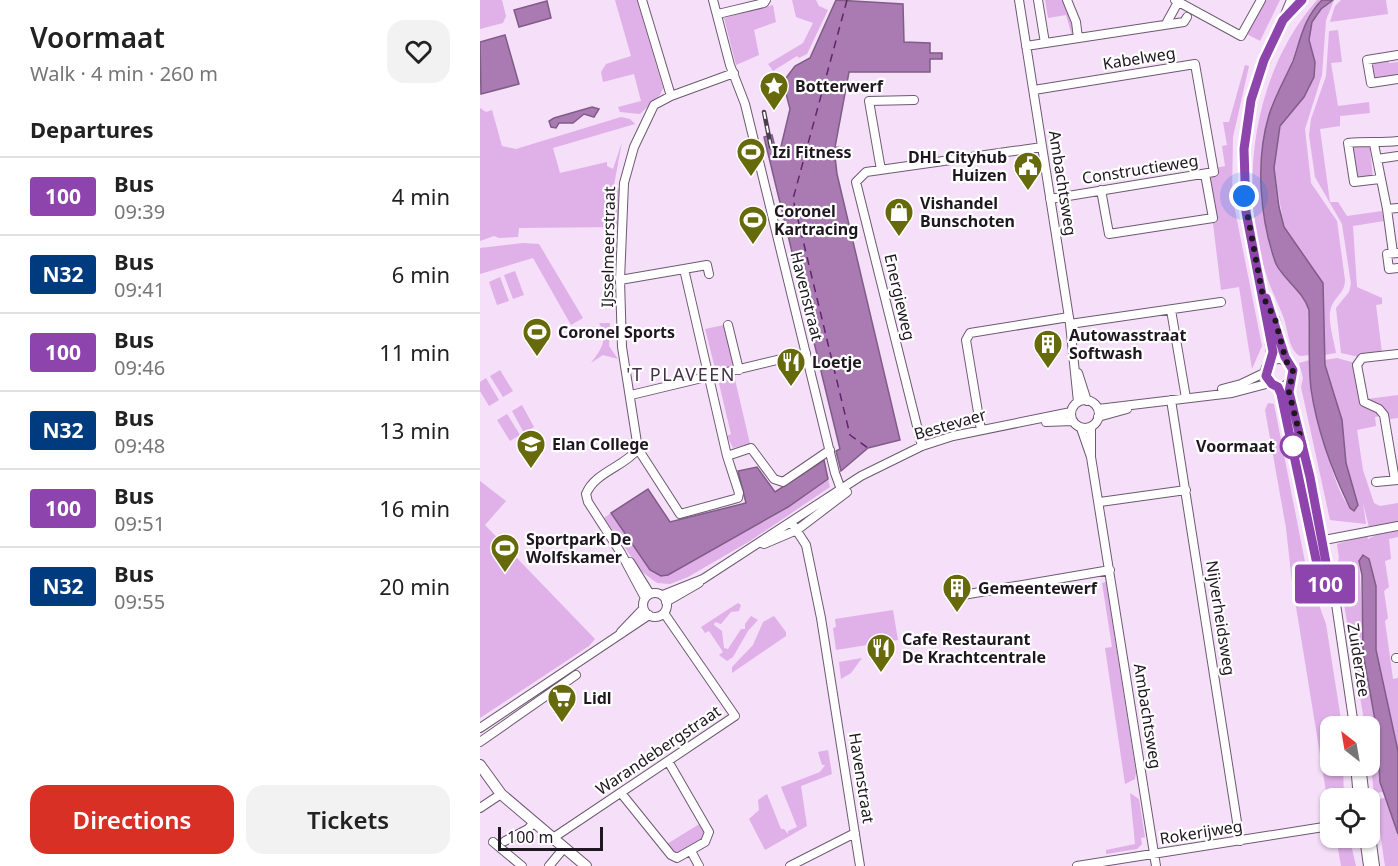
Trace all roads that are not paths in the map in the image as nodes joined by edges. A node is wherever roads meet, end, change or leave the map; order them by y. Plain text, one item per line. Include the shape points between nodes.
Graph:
1 (642, 0) edge
2 (713, 0) edge
3 (766, 0) edge
4 (1019, 0) edge
5 (1038, 0) edge
6 (1067, 0) edge
7 (1261, 0) edge
8 (1291, 0) edge
9 (1302, 0) edge
10 (1177, 1) edge
11 (718, 14) junction
12 (1187, 17) dead end
13 (1283, 20) junction
14 (1166, 24) junction
15 (1078, 38) junction
16 (1045, 43) junction
17 (1026, 46) junction
18 (1398, 55) edge
19 (734, 73) junction
20 (1398, 79) edge
21 (1034, 90) junction
22 (671, 96) junction
23 (914, 100) dead end
24 (1204, 117) joint
25 (1398, 141) edge
26 (1374, 144) junction
27 (1042, 147) junction
28 (1398, 156) edge
29 (1377, 159) junction
30 (881, 170) junction
31 (1205, 174) junction
32 (1380, 179) junction
33 (1101, 190) junction
34 (1050, 198) junction
35 (1398, 208) edge
36 (1387, 209) junction
37 (1396, 253) edge
38 (1398, 268) edge
39 (684, 269) junction
40 (709, 274) dead end
41 (620, 280) junction
42 (1263, 297) junction
43 (1221, 302) dead end
44 (1171, 310) junction
45 (1069, 321) junction
46 (728, 325) dead end
47 (806, 353) junction
48 (1398, 354) edge
49 (1272, 361) junction
50 (1286, 361) junction
51 (739, 370) junction
52 (1266, 372) junction
53 (710, 378) junction
54 (1288, 383) junction
55 (1274, 385) junction
56 (1209, 394) junction
57 (631, 395) junction
58 (1186, 398) junction
59 (1171, 400) junction
60 (1082, 402) junction
61 (1098, 413) junction
62 (1072, 416) junction
63 (1086, 427) junction
64 (981, 430) junction
65 (922, 446) junction
66 (638, 449) junction
67 (830, 450) junction
68 (1394, 454) edge
69 (727, 456) junction
70 (1396, 480) edge
71 (1376, 482) dead end
72 (1186, 490) junction
73 (843, 491) junction
74 (1100, 502) junction
75 (794, 526) junction
76 (1398, 526) edge
77 (1323, 540) junction
78 (1313, 542) junction
79 (1110, 570) junction
80 (963, 595) dead end
81 (648, 596) junction
82 (665, 599) junction
83 (1333, 600) junction
84 (646, 612) junction
85 (664, 613) junction
86 (565, 671) junction
87 (1352, 716) edge
88 (480, 728) edge
89 (480, 742) edge
90 (668, 761) junction
91 (480, 767) edge
92 (621, 793) junction
93 (501, 794) junction
94 (480, 808) edge
95 (534, 822) junction
96 (1320, 828) edge
97 (855, 833) junction
98 (553, 838) junction
99 (505, 841) dead end
100 (1240, 841) junction
101 (493, 842) dead end
102 (564, 848) junction
103 (1366, 848) edge
104 (1373, 848) edge
105 (691, 851) junction
106 (1155, 854) junction
107 (522, 866) edge
108 (549, 866) edge
109 (586, 866) edge
110 (699, 866) edge
111 (790, 866) edge
112 (860, 866) edge
113 (1077, 866) edge
114 (1156, 866) edge
115 (1368, 866) edge
116 (1375, 866) edge

1 - 22 street
2 - 11 street, Havenstraat
3 - 11 street
4 - 17 street, Ambachtsweg
5 - 16 street
6 - 15 street
7 - 10 street via 1241,36
8 - 13 street
9 - 13 street
10 - 14 street
11 - 19 street, Havenstraat
12 - 14 street via 1184,22
13 - 42 street via 1258,63 1243,166 1246,212
14 - 15 street
15 - 16 street
16 - 17 street
17 - 21 street, Ambachtsweg
18 - 20 street via 1367,60 1371,82
19 - 22 street, IJsselmeerstraat
19 - 47 street, Havenstraat
21 - 24 street, Kabelweg via 1195,64
21 - 27 street, Ambachtsweg
22 - 41 street, IJsselmeerstraat via 654,105 645,120 626,174
23 - 30 street via 869,100
24 - 31 street, Constructieweg via 1214,172
25 - 26 street
26 - 29 street
26 - 32 street via 1348,143 1354,182
27 - 30 street, Energieweg
27 - 34 street, Ambachtsweg
28 - 29 street
29 - 32 street
30 - 65 street, Energieweg via 863,173 856,182
31 - 33 street, Constructieweg
31 - 33 street via 1213,218 1109,234
32 - 36 street
33 - 34 street, Constructieweg
34 - 45 street, Ambachtsweg
35 - 36 street
36 - 37 street
37 - 38 street via 1387,254 1389,269
39 - 40 street via 707,266
39 - 41 street
39 - 53 street
41 - 57 street, IJsselmeerstraat via 622,347
42 - 49 street
42 - 50 street via 1275,319
43 - 44 street
44 - 45 street
44 - 58 street
45 - 60 street, Ambachtsweg
45 - 64 street via 970,333 966,340
46 - 51 street
47 - 51 street
47 - 67 street, Havenstraat
48 - 68 street via 1362,358 1357,365 1364,402 1379,408 1384,416
49 - 50 street
49 - 52 street
50 - 54 street via 1293,370
51 - 53 street
52 - 55 street
52 - 56 street
53 - 57 street
53 - 69 street
54 - 55 street
54 - 77 street, Zuiderzee
55 - 56 street
55 - 78 street, Zuiderzee via 1285,410
56 - 58 street
57 - 66 street, IJsselmeerstraat
58 - 59 street
59 - 61 street
59 - 72 street, Nijverheidsweg
60 - 61 street
60 - 62 street
61 - 63 street
62 - 63 street
62 - 64 street, Bestevaer
63 - 74 street, Ambachtsweg
64 - 65 street, Bestevaer
65 - 73 street, Bestevaer via 881,465
66 - 69 street via 680,514 738,498
66 - 81 street via 595,481 585,494
67 - 69 street via 783,482 774,479 751,448
67 - 73 street, Havenstraat
68 - 70 street
70 - 71 street
72 - 74 street
72 - 100 street, Nijverheidsweg
73 - 75 street, Bestevaer
74 - 79 street, Ambachtsweg
75 - 82 street, Bestevaer via 687,592
75 - 97 street, Havenstraat via 806,545 821,618
76 - 77 street
77 - 78 street
77 - 83 street, Zuiderzee
78 - 83 street, Zuiderzee
79 - 80 street
79 - 106 street, Ambachtsweg
81 - 82 street
81 - 84 street
82 - 85 street
83 - 87 street, Zuiderzee
84 - 85 street via 657,616
84 - 86 street
85 - 90 street, Warandebergstraat via 735,716
86 - 88 street
86 - 89 street via 572,677
90 - 92 street, Warandebergstraat
90 - 105 street via 709,832 705,842
91 - 93 main road
92 - 98 street, Warandebergstraat
92 - 105 street via 671,855 677,858
93 - 94 street
93 - 95 main road
95 - 98 main road
95 - 99 street
96 - 100 street, Rokerijweg
97 - 111 street
97 - 112 street, Havenstraat
98 - 102 main road
100 - 106 street, Rokerijweg
101 - 107 street
102 - 108 street
102 - 109 main road
103 - 115 street
104 - 116 street
105 - 110 street
106 - 113 street, Rokerijweg
106 - 114 street, Ambachtsweg

